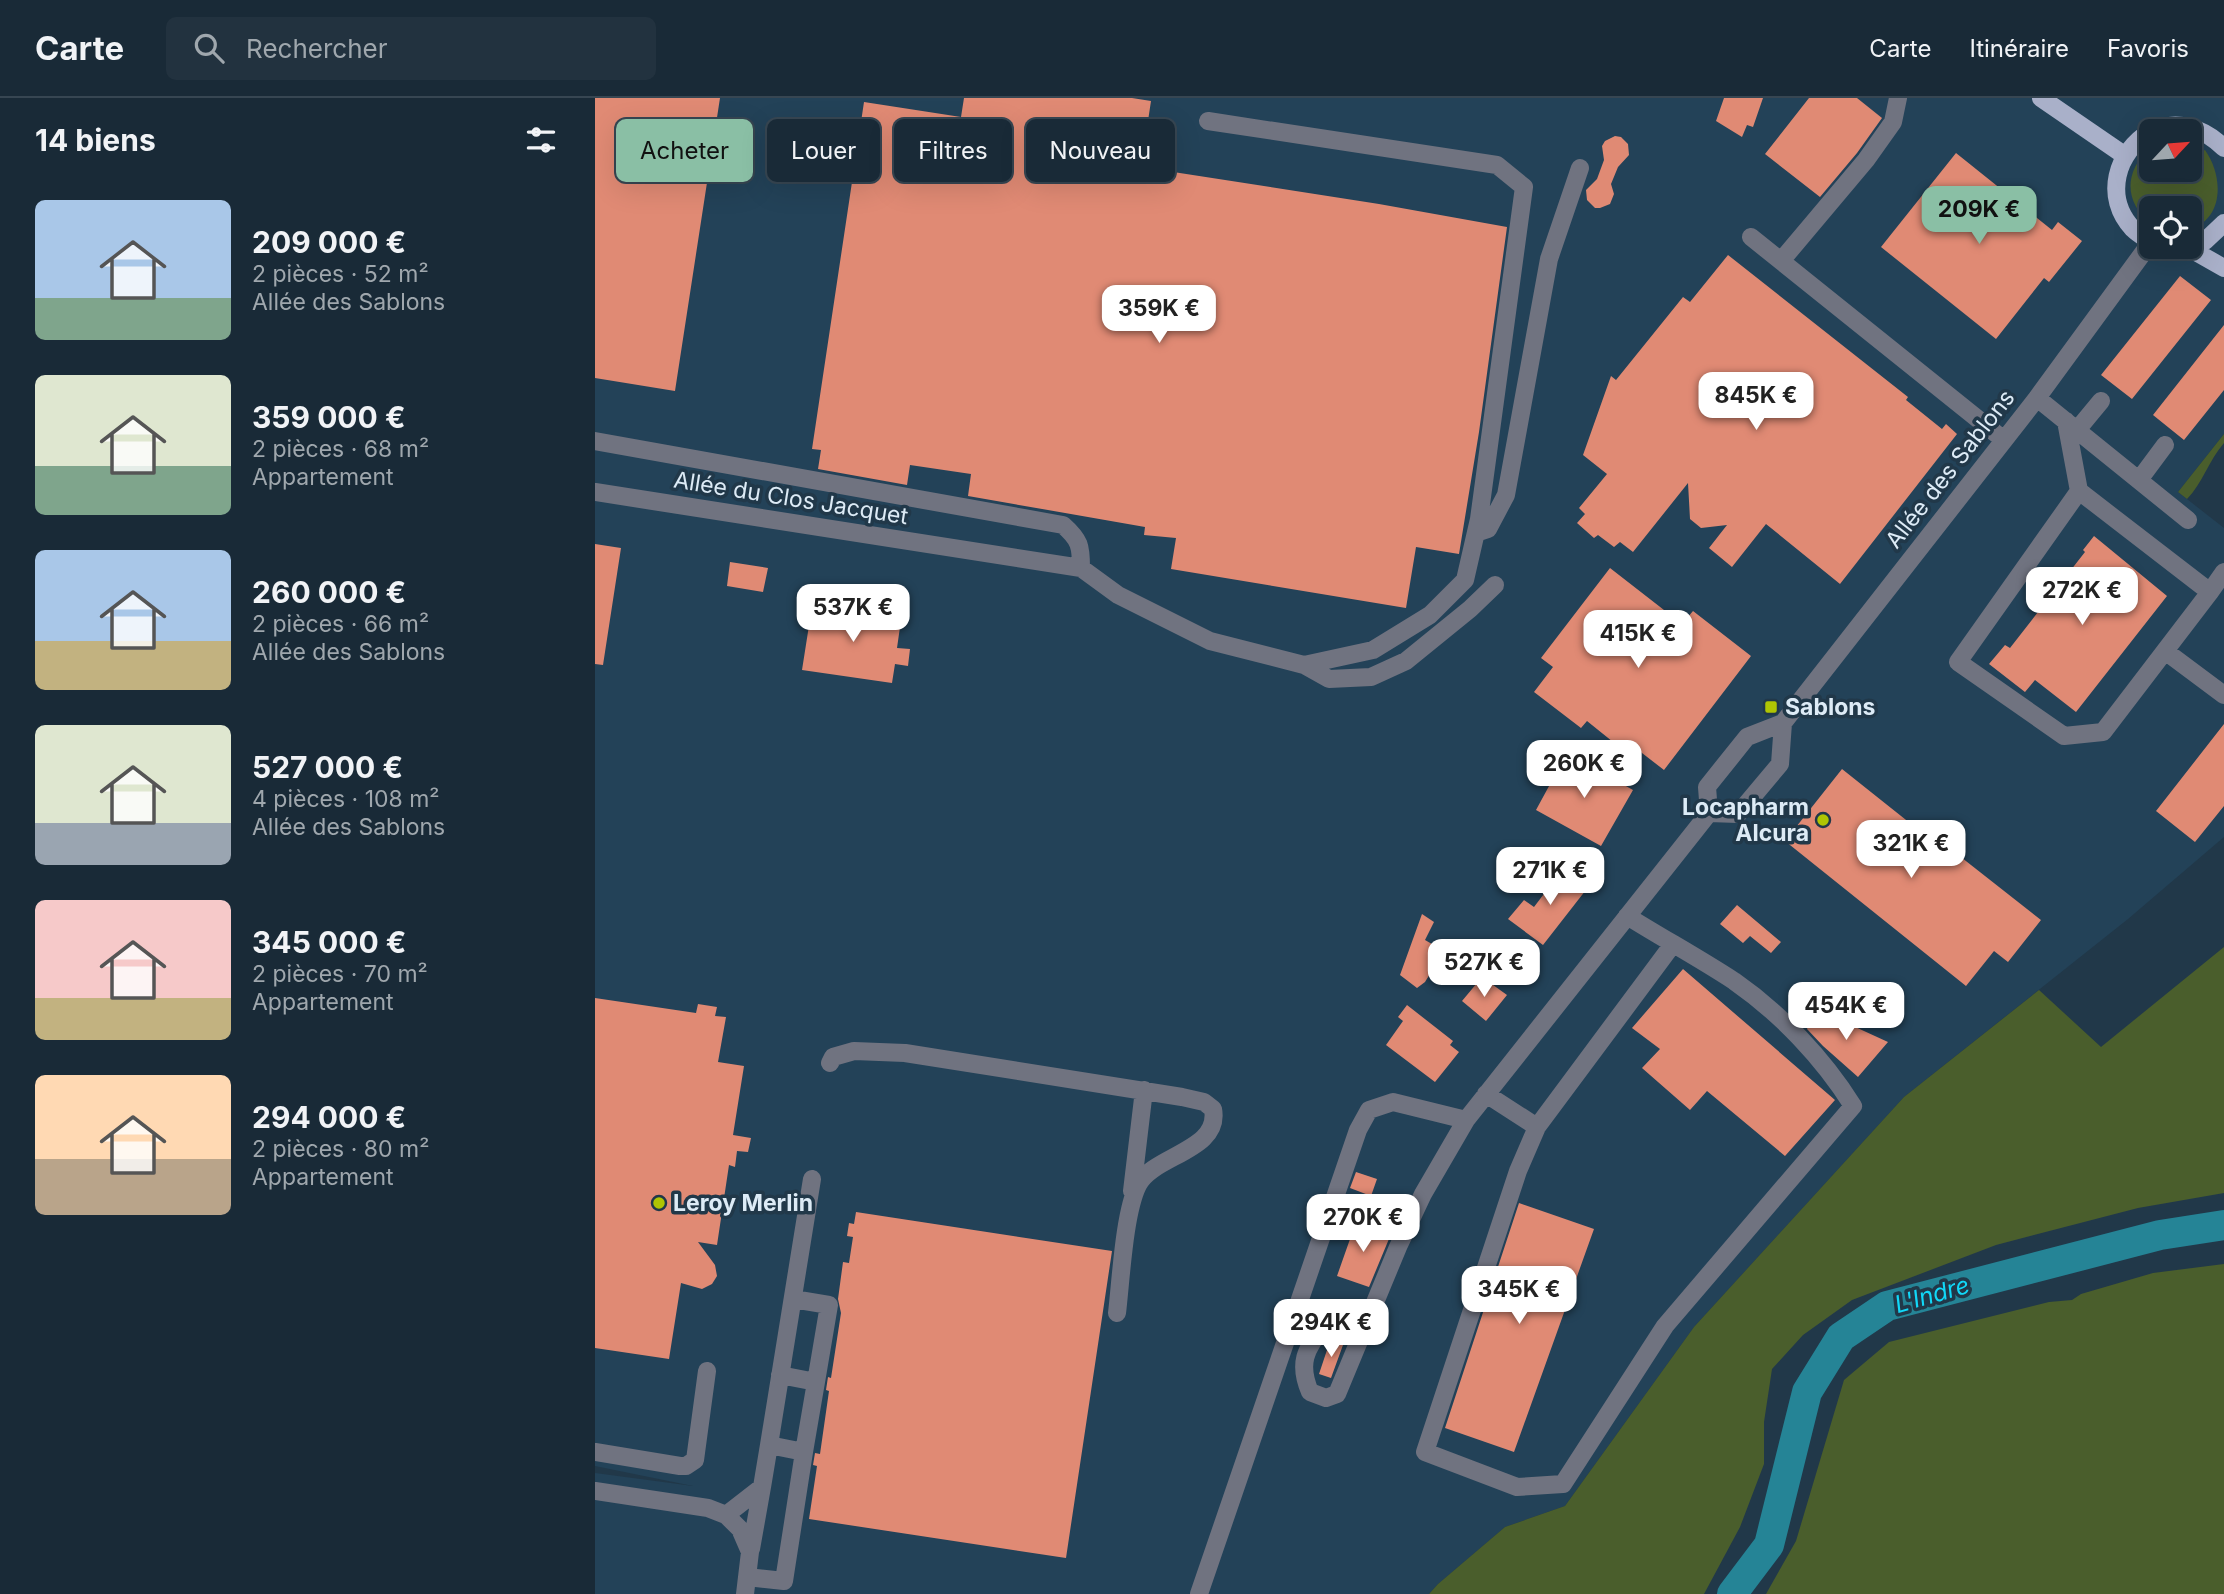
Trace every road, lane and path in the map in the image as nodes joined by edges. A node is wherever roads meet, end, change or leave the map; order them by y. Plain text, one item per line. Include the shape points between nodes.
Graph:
1 (1899, 98) edge
2 (2042, 98) edge
3 (1208, 121) dead end
4 (2202, 131) edge
5 (2139, 138) edge
6 (2224, 148) edge
7 (2124, 155) junction
8 (1580, 168) dead end
9 (2224, 223) edge
10 (2139, 234) edge
11 (1751, 237) dead end
12 (2202, 242) edge
13 (2202, 255) edge
14 (2139, 258) edge
15 (1781, 261) junction
16 (2224, 268) edge
17 (2037, 398) junction
18 (2101, 401) dead end
19 (2071, 426) junction
20 (2004, 440) junction
21 (595, 441) edge
22 (2165, 445) dead end
23 (2139, 480) junction
24 (2079, 491) junction
25 (595, 492) edge
26 (2188, 520) dead end
27 (1476, 533) junction
28 (1081, 568) junction
29 (2224, 572) edge
30 (1495, 584) dead end
31 (2210, 592) junction
32 (2165, 651) junction
33 (1304, 666) junction
34 (2224, 695) edge
35 (1783, 723) junction
36 (1709, 813) junction
37 (1627, 916) junction
38 (1673, 944) junction
39 (831, 1063) dead end
40 (1144, 1090) junction
41 (1486, 1094) junction
42 (1465, 1120) junction
43 (1537, 1127) junction
44 (812, 1179) dead end
45 (1131, 1206) junction
46 (793, 1299) junction
47 (1117, 1313) dead end
48 (1370, 1318) junction
49 (707, 1371) dead end
50 (780, 1375) junction
51 (816, 1381) junction
52 (769, 1446) junction
53 (595, 1452) edge
54 (804, 1452) junction
55 (762, 1487) junction
56 (595, 1491) edge
57 (726, 1515) junction
58 (750, 1552) junction
59 (746, 1585) edge
60 (1199, 1594) edge

1 - 15 street via 1893,122 1866,160
2 - 7 main road
3 - 27 street via 1497,165 1524,187
4 - 6 main road
5 - 7 main road
7 - 10 main road via 2116,194 2122,214
8 - 27 street via 1549,259 1506,495 1488,529
9 - 12 main road
11 - 15 street
13 - 16 main road
14 - 17 street, Allée des Sablons
15 - 20 street
17 - 19 street
17 - 20 street, Allée des Sablons
18 - 19 street
19 - 23 street
19 - 24 street
20 - 35 street, Allée des Sablons
21 - 28 street via 1063,525 1081,549
22 - 23 street
23 - 26 street
24 - 31 street
24 - 32 street via 1958,662 2064,736 2103,732
25 - 28 street, Allée du Clos Jacquet
27 - 33 street via 1465,580 1430,615 1373,650
28 - 33 street via 1118,595 1210,641
29 - 31 street
30 - 33 street via 1406,661 1371,677 1329,680
31 - 32 street
32 - 34 street
35 - 36 street via 1747,737 1707,788
35 - 36 street via 1780,764 1772,774 1738,814
36 - 37 street
37 - 38 street
37 - 41 street
38 - 43 street
38 - 43 street via 1735,982 1781,1019 1835,1077 1853,1106 1665,1326 1563,1484 1517,1487 1425,1452 1518,1171
39 - 40 street via 833,1057 854,1051 905,1053
40 - 45 street
40 - 45 street via 1204,1102 1213,1109 1215,1119 1209,1132 1192,1147 1153,1169 1139,1183
41 - 42 street
41 - 43 street
42 - 48 street via 1423,1194
42 - 60 street via 1393,1102 1369,1110 1358,1130
44 - 46 street
45 - 47 street
46 - 50 street
46 - 51 street via 829,1305
48 - 48 street via 1324,1326 1310,1343 1302,1374 1310,1392 1326,1398 1337,1394
49 - 53 street via 691,1464
50 - 51 street
50 - 52 street
51 - 54 street
52 - 54 street
52 - 55 street
54 - 59 street via 785,1581
55 - 57 street
55 - 58 street
56 - 57 street via 708,1508
57 - 58 street via 746,1538
58 - 59 street

